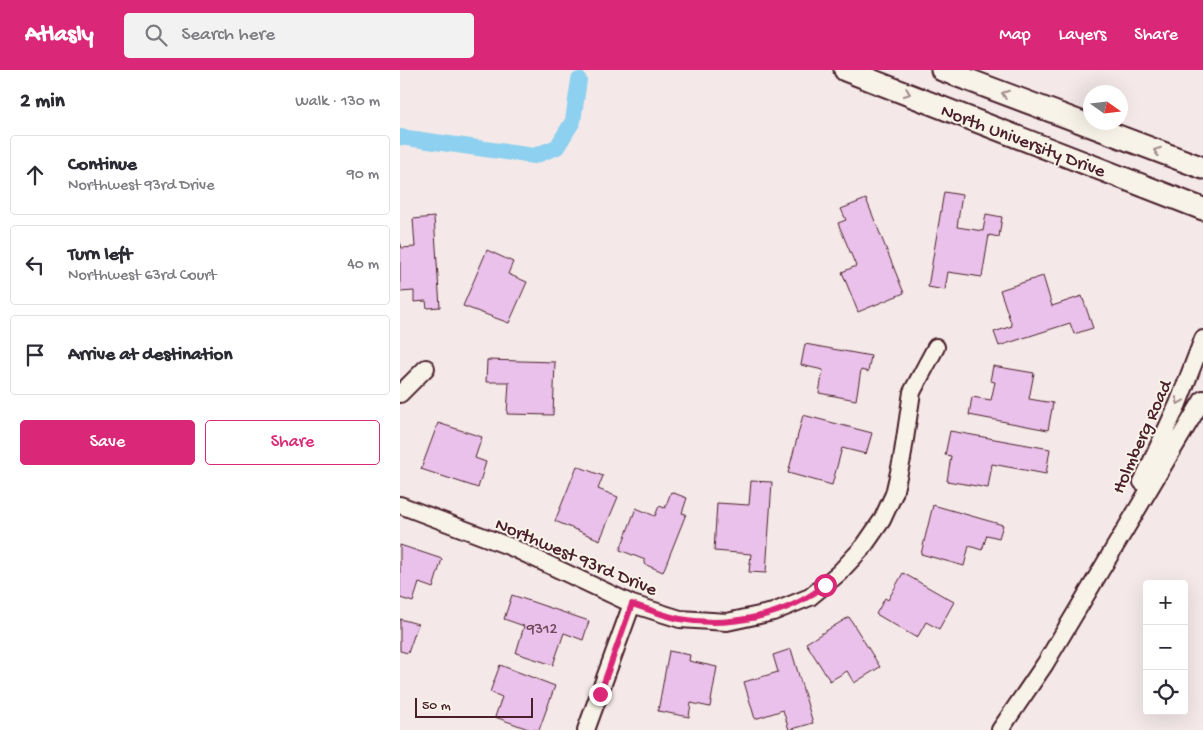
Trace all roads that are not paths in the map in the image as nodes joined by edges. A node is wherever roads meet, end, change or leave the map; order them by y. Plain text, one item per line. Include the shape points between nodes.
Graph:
1 (846, 70) edge
2 (942, 70) edge
3 (1203, 168) edge
4 (1203, 209) edge
5 (1203, 340) edge
6 (936, 347) dead end
7 (426, 368) dead end
8 (400, 394) edge
9 (1203, 399) edge
10 (400, 505) edge
11 (1112, 549) junction
12 (632, 604) junction
13 (586, 730) edge
14 (1000, 730) edge

1 -> 4 main road, North University Drive
3 -> 2 main road, North University Drive
5 -> 11 street, Holmberg Road via 1178,404
6 - 12 street, Northwest 93rd Drive via 912,392 894,494 882,520 840,573 810,597 773,612 727,622 680,619
7 - 8 street
9 - 11 street, Holmberg Road
10 - 12 street, Northwest 93rd Drive via 511,547
11 - 14 street, Holmberg Road via 1044,664
12 - 13 street

